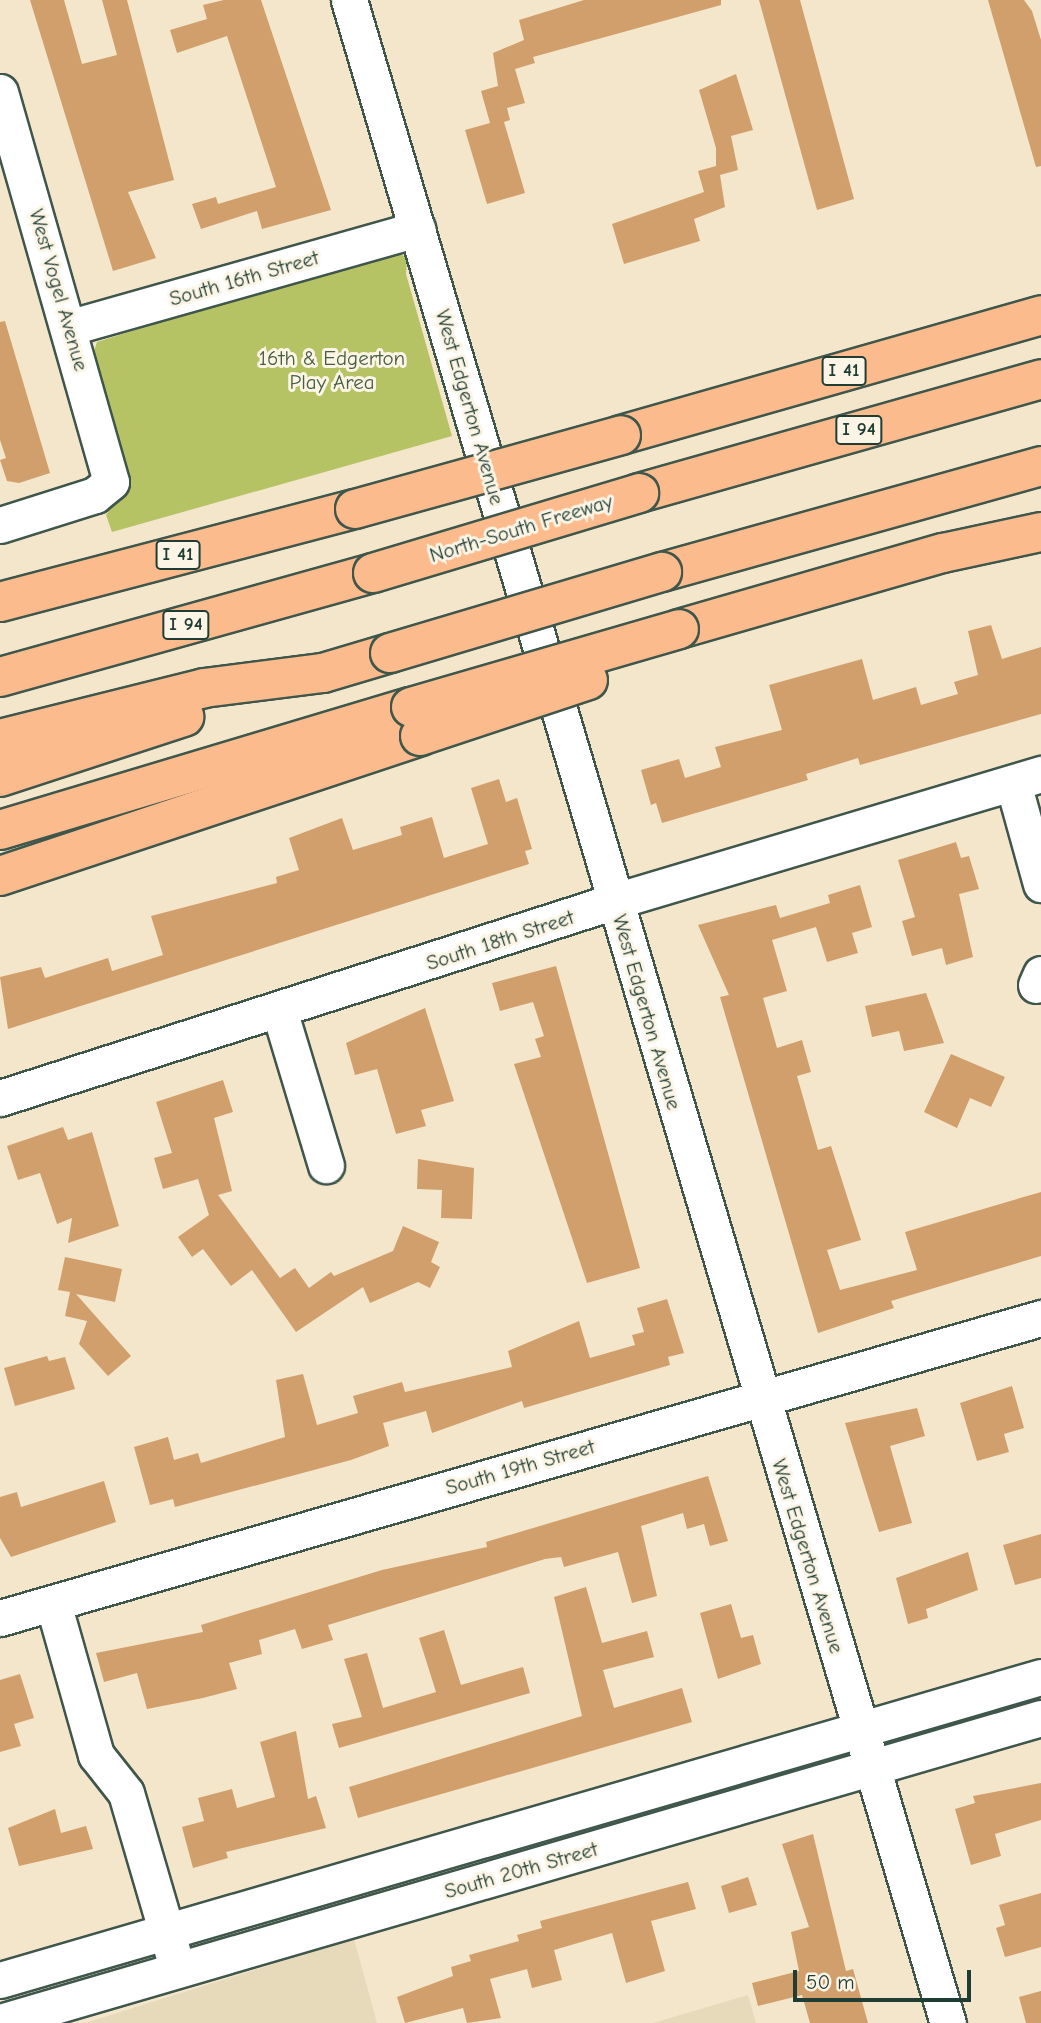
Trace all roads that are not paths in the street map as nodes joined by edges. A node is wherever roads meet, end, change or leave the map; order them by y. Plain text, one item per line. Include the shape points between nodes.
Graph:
1 (349, 0) edge
2 (0, 92) edge
3 (417, 229) junction
4 (1041, 315) edge
5 (71, 327) junction
6 (1041, 379) edge
7 (1041, 466) edge
8 (0, 525) edge
9 (1041, 533) edge
10 (0, 602) edge
11 (323, 673) junction
12 (0, 677) edge
13 (415, 722) junction
14 (0, 739) edge
15 (0, 777) edge
16 (1027, 779) edge
17 (0, 830) edge
18 (0, 876) edge
19 (1041, 884) edge
20 (615, 901) junction
21 (280, 1013) junction
22 (0, 1098) edge
23 (326, 1165) dead end
24 (1041, 1318) edge
25 (761, 1398) junction
26 (53, 1603) junction
27 (0, 1618) edge
28 (1041, 1677) edge
29 (1041, 1718) edge
30 (859, 1729) junction
31 (871, 1768) junction
32 (167, 1931) junction
33 (178, 1970) junction
34 (0, 1980) edge
35 (0, 2022) edge
36 (948, 2023) edge

1 - 3 street, West Edgerton Avenue
2 - 5 street, West Vogel Avenue
3 - 5 street, South 16th Street
3 - 20 street, West Edgerton Avenue
4 - 10 highway, I 41, bridge via 355,509
5 - 8 street, West Vogel Avenue via 110,469 107,489
6 - 12 highway, North-South Freeway / I 94, bridge
7 - 11 highway, bridge
9 - 13 highway, bridge via 943,554
11 - 14 highway via 204,688
11 - 15 highway
13 - 17 highway
13 - 18 highway
16 - 19 street
16 - 20 street, South 18th Street
20 - 21 street, South 18th Street
20 - 25 street, West Edgerton Avenue
21 - 22 street, South 18th Street
21 - 23 street
24 - 25 street, South 19th Street
25 - 26 street, South 19th Street
25 - 30 street, West Edgerton Avenue
26 - 27 street, South 19th Street
26 - 32 street via 96,1755 127,1793
28 - 30 street, South 20th Street
29 - 31 street, South 20th Street
30 - 31 street, West Edgerton Avenue
30 - 32 street, South 20th Street
31 - 33 street, South 20th Street
31 - 36 street, West Edgerton Avenue
32 - 33 street
32 - 34 street, South 20th Street
33 - 35 street, South 20th Street

